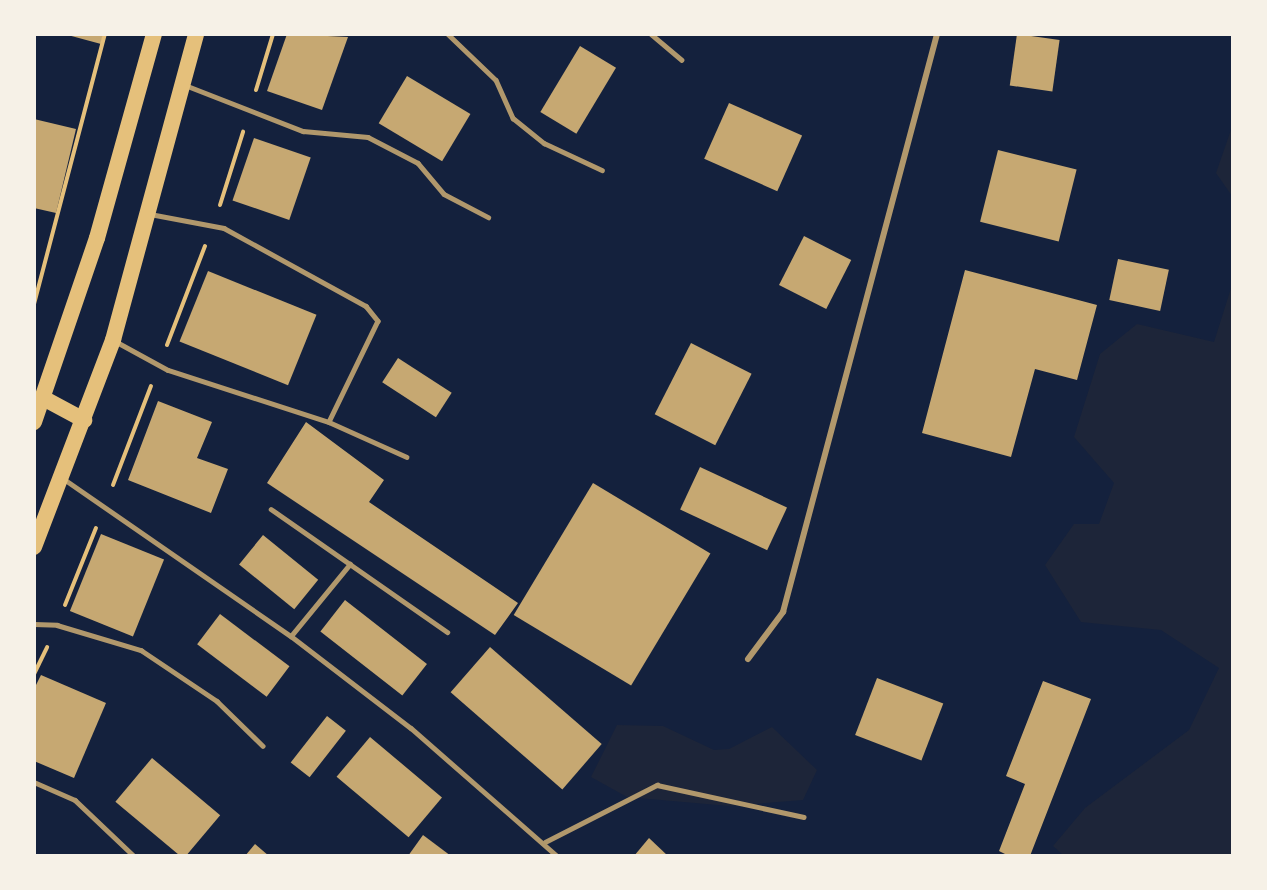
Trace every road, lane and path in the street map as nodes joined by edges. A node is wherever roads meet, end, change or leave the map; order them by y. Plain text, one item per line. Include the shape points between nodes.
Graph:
1 (105, 34) edge
2 (154, 34) edge
3 (196, 34) edge
4 (448, 34) edge
5 (651, 34) edge
6 (937, 34) edge
7 (682, 60) dead end
8 (183, 84) junction
9 (602, 170) dead end
10 (149, 213) junction
11 (488, 217) dead end
12 (34, 304) edge
13 (113, 340) junction
14 (39, 396) edge
15 (84, 420) junction
16 (34, 422) edge
17 (329, 422) junction
18 (407, 457) dead end
19 (64, 479) junction
20 (272, 509) dead end
21 (34, 547) edge
22 (350, 564) junction
23 (34, 624) edge
24 (447, 632) dead end
25 (291, 636) junction
26 (748, 659) dead end
27 (263, 746) dead end
28 (34, 782) edge
29 (804, 817) dead end
30 (545, 842) junction
31 (134, 855) edge
32 (557, 855) edge

1 - 12 path
2 - 14 highway via 97,238
3 - 8 highway
4 - 9 lane via 496,80 513,118 544,143
5 - 7 lane
6 - 26 street via 783,612
8 - 10 highway
8 - 11 lane via 303,131 368,137 418,163 444,194
10 - 13 highway
10 - 17 lane via 224,228 366,306 378,321
13 - 15 highway
13 - 17 lane via 168,370
14 - 15 highway
14 - 16 highway
15 - 19 highway
17 - 18 lane
19 - 21 highway
19 - 25 lane
20 - 22 lane
22 - 24 lane
22 - 25 lane
23 - 27 lane via 57,625 141,650 217,701
25 - 30 lane via 411,728
28 - 31 lane via 75,800
29 - 30 lane via 657,785
30 - 32 lane

